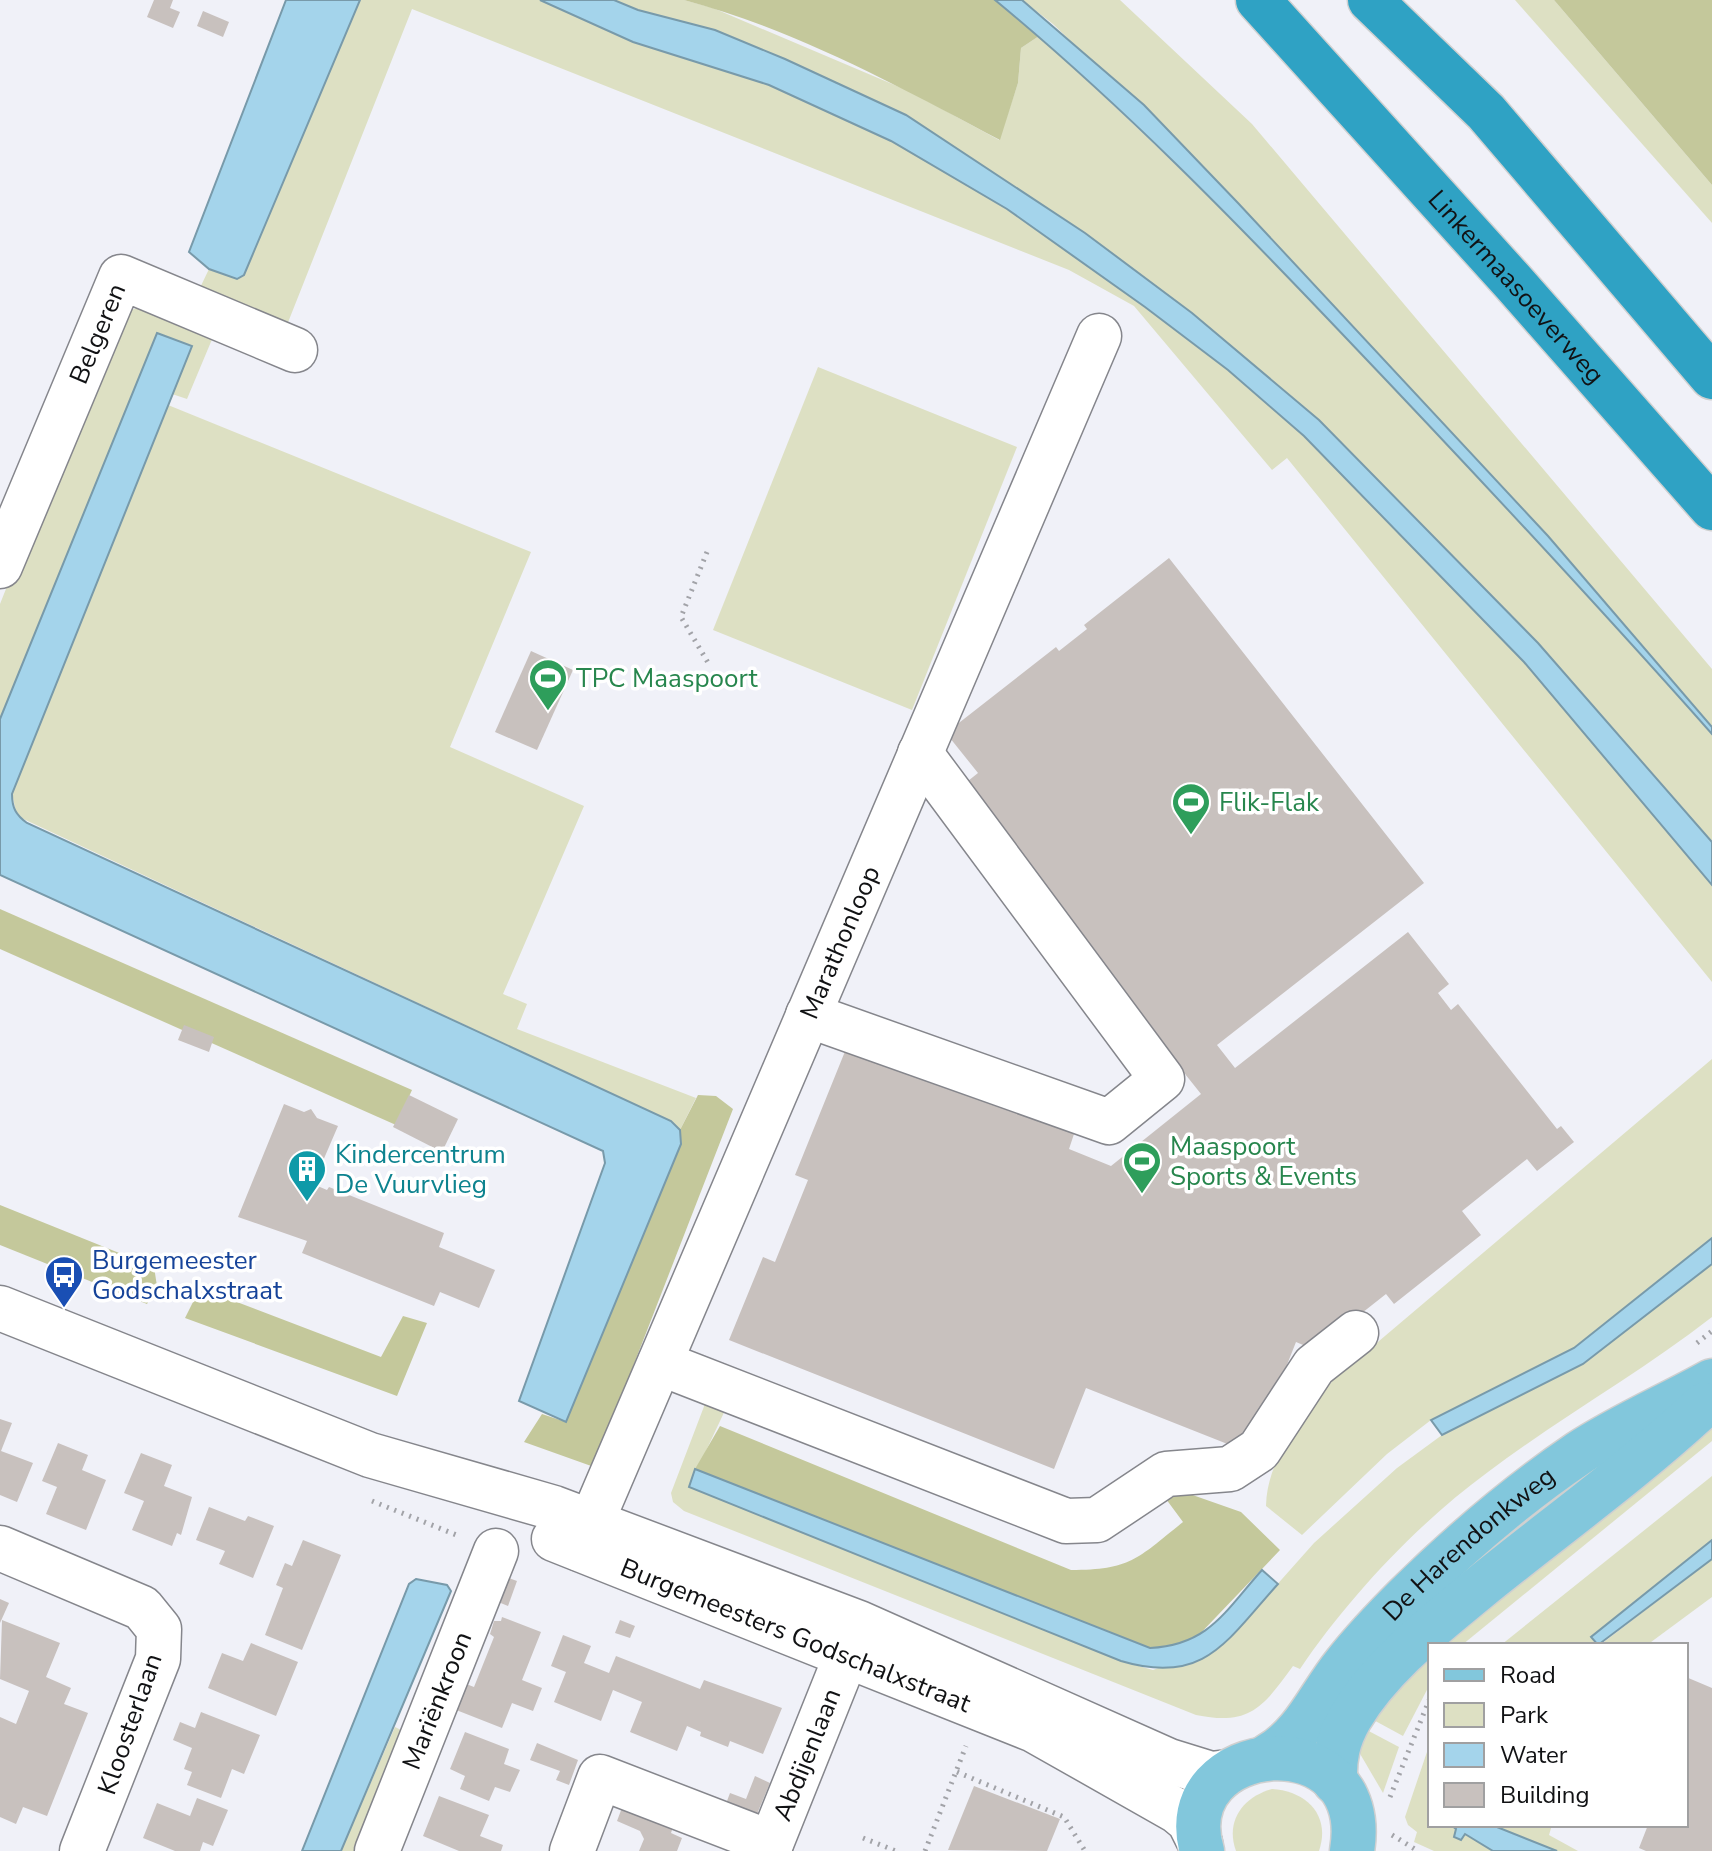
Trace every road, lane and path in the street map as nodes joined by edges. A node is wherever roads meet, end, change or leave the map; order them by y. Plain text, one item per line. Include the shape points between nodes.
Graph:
1 (1230, 0) edge
2 (1258, 0) edge
3 (1370, 0) edge
4 (1416, 0) edge
5 (1319, 67) junction
6 (1486, 112) junction
7 (1099, 336) dead end
8 (295, 350) dead end
9 (1712, 377) edge
10 (1712, 508) edge
11 (707, 552) dead end
12 (0, 566) edge
13 (710, 666) dead end
14 (920, 753) junction
15 (808, 1015) junction
16 (0, 1308) edge
17 (1356, 1333) dead end
18 (660, 1363) junction
19 (1712, 1381) edge
20 (1712, 1398) edge
21 (586, 1536) junction
22 (0, 1548) edge
23 (496, 1551) dead end
24 (852, 1640) junction
25 (1428, 1702) edge
26 (969, 1737) dead end
27 (1268, 1756) junction
28 (957, 1772) junction
29 (1228, 1772) junction
30 (1335, 1782) junction
31 (1370, 1832) edge
32 (863, 1838) dead end
33 (770, 1847) edge
34 (1201, 1847) edge
35 (88, 1850) edge
36 (377, 1851) edge
37 (572, 1851) edge
38 (896, 1851) edge
39 (925, 1851) edge
40 (1085, 1851) edge
41 (1418, 1851) edge

1 - 5 highway
2 - 5 highway
3 - 6 highway
4 - 6 highway
5 - 10 highway, Linkermaasoeverweg
6 - 9 highway
7 - 14 street, Marathonloop
8 - 12 street, Belgeren via 121,277
11 - 13 path via 681,617
14 - 15 street, Marathonloop
14 - 15 street via 1162,1079 1109,1122
15 - 18 street, Marathonloop
16 - 21 street, Burgemeesters Godschalxstraat via 370,1455 554,1508
17 - 18 street via 1314,1366 1259,1450 1230,1469 1166,1474 1097,1520 1066,1521
18 - 21 street, Marathonloop
19 - 27 main road, De Harendonkweg via 1581,1452 1507,1507 1405,1598 1344,1666 1287,1745
20 - 30 main road, De Harendonkweg via 1661,1445 1428,1628 1350,1718 1337,1747
21 - 24 street, Burgemeesters Godschalxstraat
22 - 35 street, Kloosterlaan via 142,1608 159,1629 158,1659
23 - 36 street, Mariënkroon
24 - 29 street, Burgemeesters Godschalxstraat via 1169,1761 1211,1774
24 - 33 street, Abdijenlaan
24 - 34 street, Burgemeesters Godschalxstraat via 1034,1730 1177,1811 1189,1821
25 - 31 path
26 - 28 path
27 - 29 main road
27 - 30 main road via 1307,1761
28 - 39 path
28 - 40 path via 1064,1817
29 - 34 main road via 1204,1803
30 - 31 main road
31 - 41 path via 1392,1835
32 - 38 path
33 - 37 street, Abdijenlaan via 600,1777

